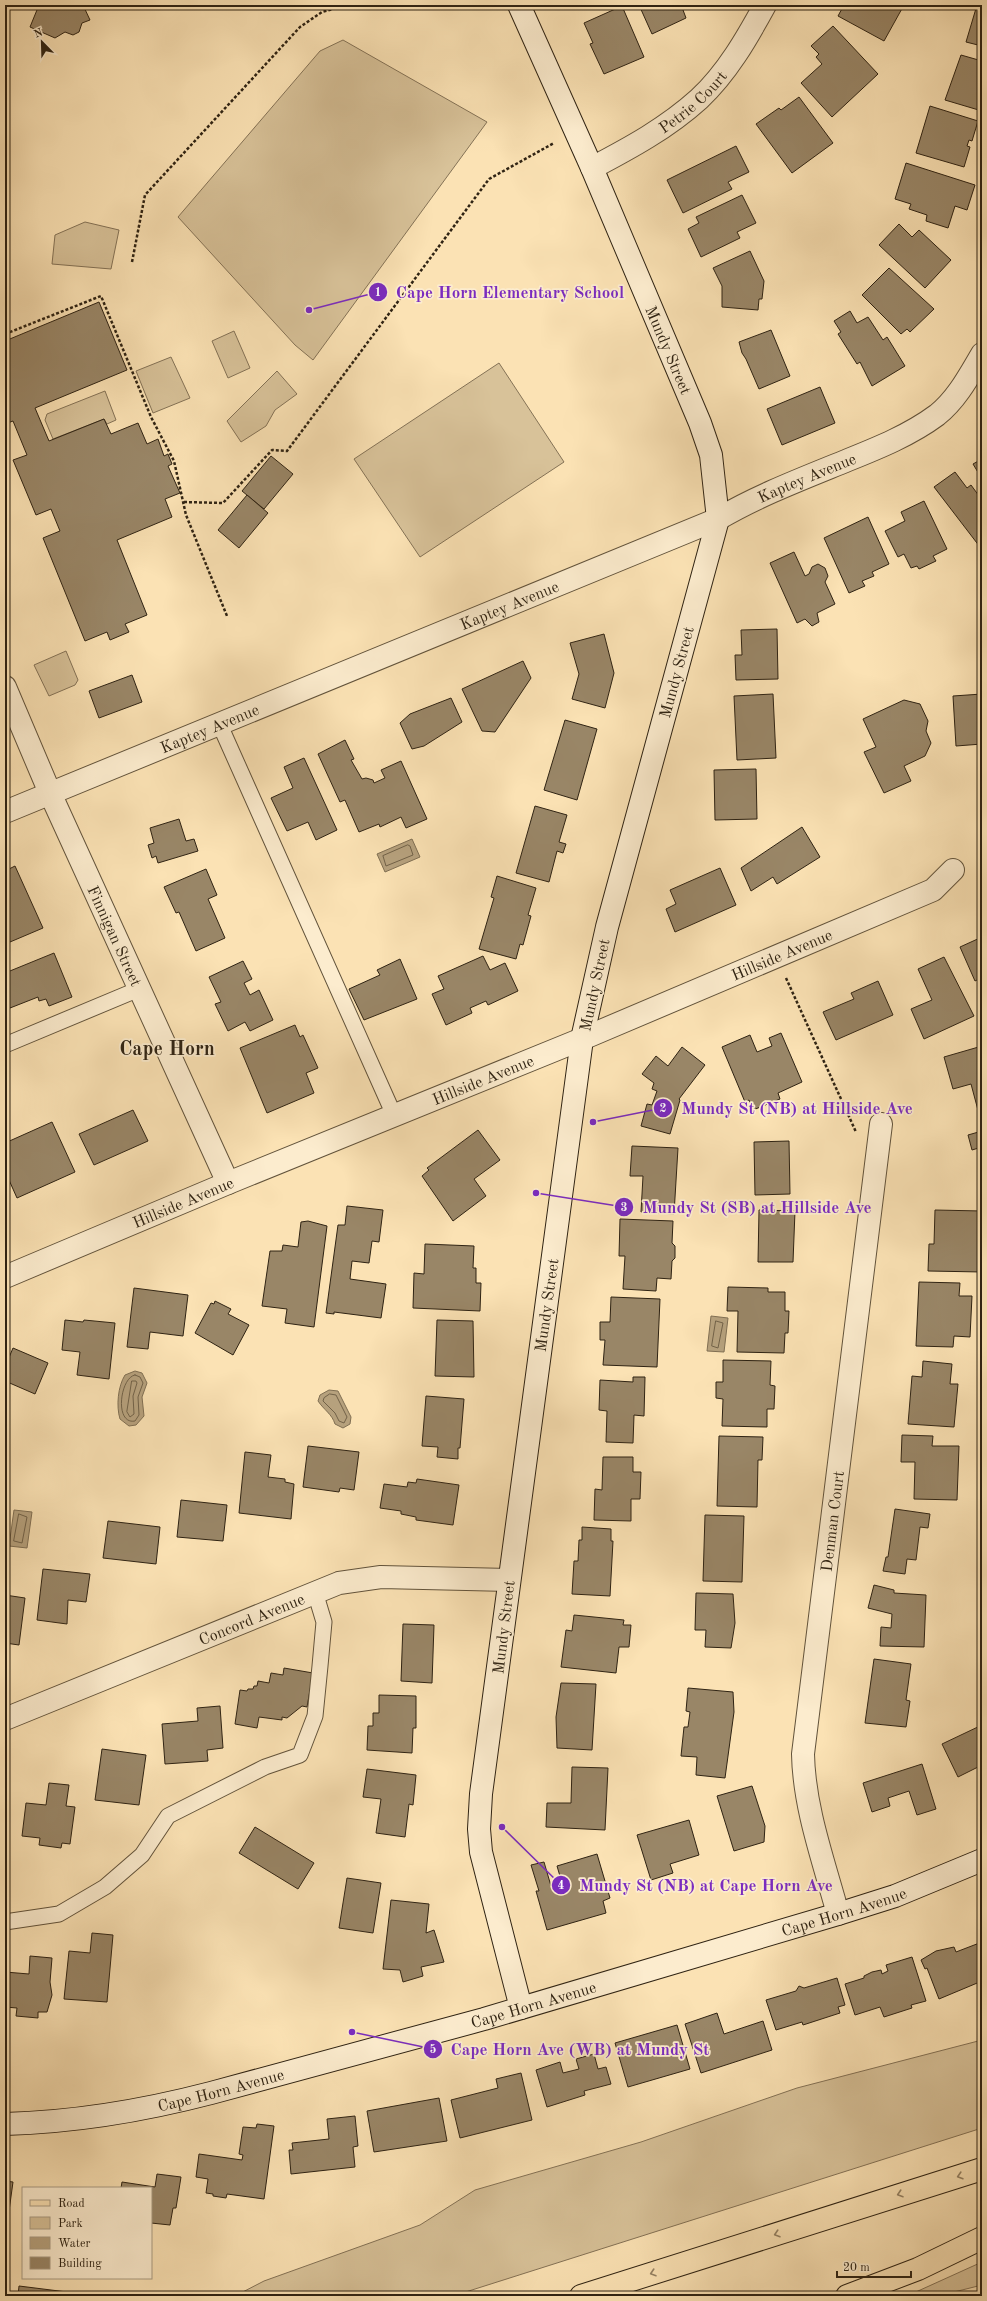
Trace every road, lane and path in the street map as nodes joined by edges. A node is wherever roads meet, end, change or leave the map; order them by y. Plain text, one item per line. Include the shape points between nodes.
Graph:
1 (347, 5) edge
2 (519, 5) edge
3 (766, 5) edge
4 (556, 141) dead end
5 (592, 168) junction
6 (132, 262) dead end
7 (5, 334) edge
8 (982, 354) edge
9 (184, 502) junction
10 (718, 519) junction
11 (227, 616) dead end
12 (5, 687) edge
13 (220, 723) junction
14 (50, 793) junction
15 (5, 812) edge
16 (953, 870) dead end
17 (776, 956) junction
18 (139, 989) junction
19 (582, 1040) junction
20 (5, 1045) edge
21 (394, 1115) junction
22 (881, 1124) dead end
23 (858, 1137) dead end
24 (228, 1183) junction
25 (5, 1277) edge
26 (509, 1580) junction
27 (315, 1592) junction
28 (5, 1719) edge
29 (982, 1860) edge
30 (838, 1914) junction
31 (5, 1922) edge
32 (521, 2008) junction
33 (5, 2124) edge
34 (982, 2169) edge
35 (982, 2238) edge
36 (581, 2296) edge
37 (847, 2296) edge

1 - 6 path via 322,12 300,27 145,195
2 - 5 street, Mundy Street
3 - 5 street, Petrie Court via 732,58 700,98 663,128
4 - 9 path via 489,179 287,451 272,450 223,503
5 - 10 street, Mundy Street via 700,423 711,455
7 - 9 path via 101,296 151,417 174,462
8 - 10 street, Kaptey Avenue via 952,400 937,414 910,432 755,499
9 - 11 path via 186,515
10 - 13 street, Kaptey Avenue
10 - 19 street, Mundy Street via 607,927
12 - 14 street, Finnigan Street
13 - 14 street, Kaptey Avenue
13 - 21 lane
14 - 15 street, Kaptey Avenue
14 - 18 street, Finnigan Street
16 - 17 street, Hillside Avenue via 933,890
17 - 19 street, Hillside Avenue
17 - 23 path
18 - 20 lane
18 - 24 street, Finnigan Street
19 - 21 street, Hillside Avenue
19 - 26 street, Mundy Street
21 - 24 street, Hillside Avenue
22 - 30 street, Denman Court via 803,1754 803,1775 808,1803
24 - 25 street, Hillside Avenue
26 - 27 street, Concord Avenue via 381,1577 339,1583
26 - 32 street, Mundy Street via 478,1829 483,1862
27 - 28 street, Concord Avenue
27 - 31 lane via 324,1622 321,1659 315,1716 300,1755 266,1767 168,1816 142,1855 105,1887 59,1914
29 - 30 street, Cape Horn Avenue via 895,1896
30 - 32 street, Cape Horn Avenue
32 - 33 street, Cape Horn Avenue via 171,2104 91,2119
34 -> 36 main road
35 - 37 main road via 918,2270

